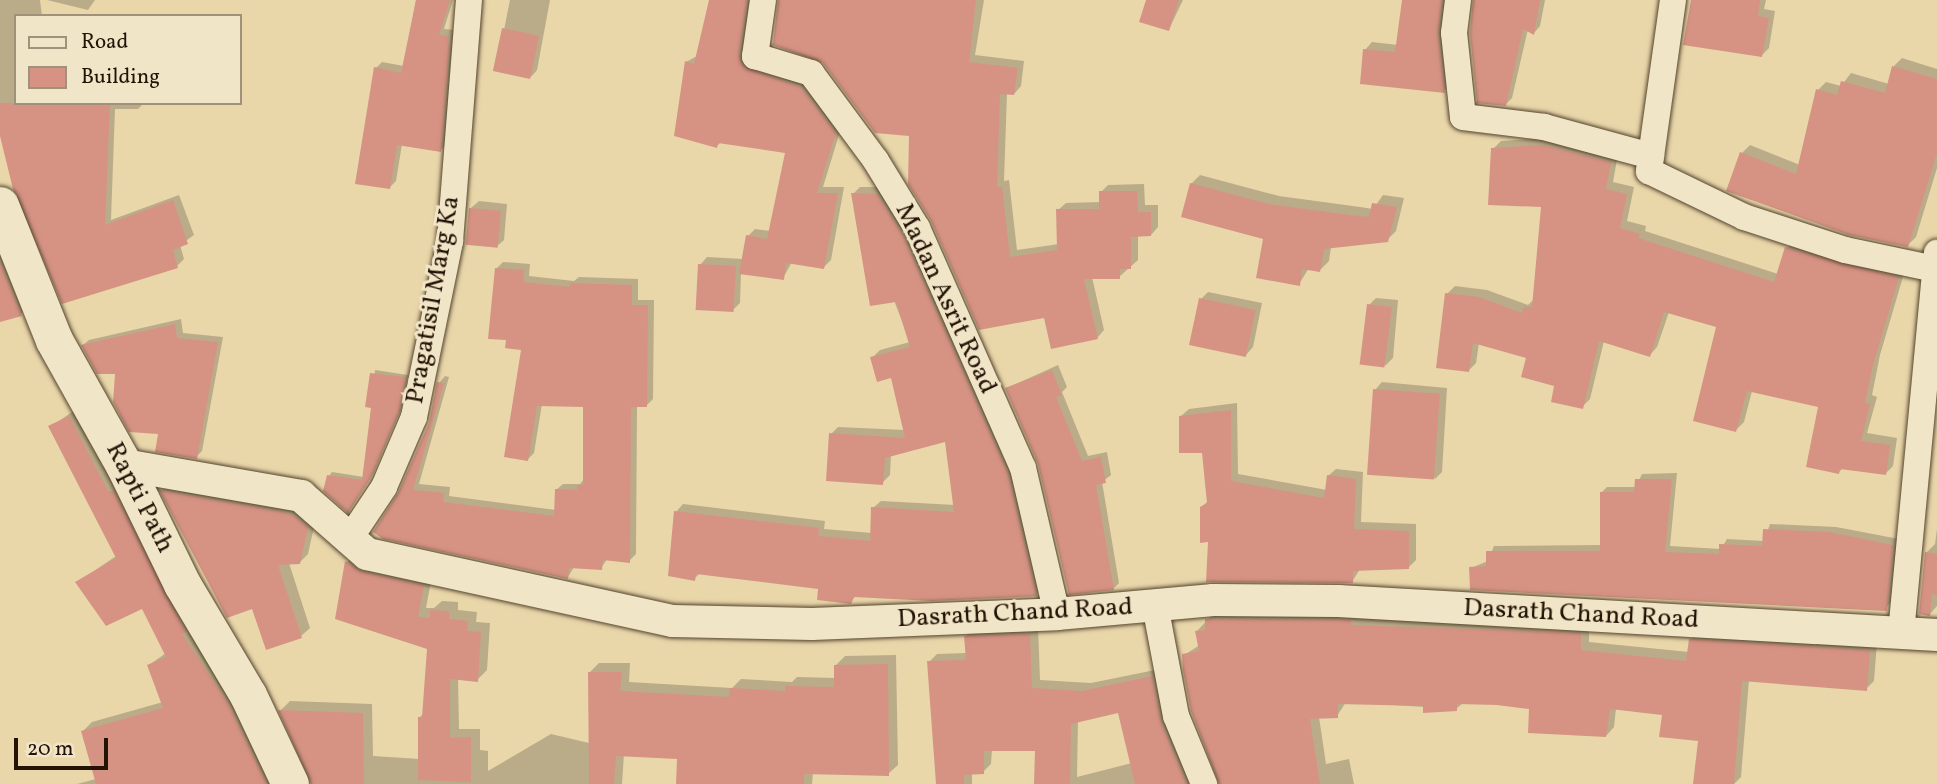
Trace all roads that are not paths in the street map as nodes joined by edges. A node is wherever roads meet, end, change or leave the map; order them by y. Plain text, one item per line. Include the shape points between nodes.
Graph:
1 (469, 0) edge
2 (763, 0) edge
3 (1458, 0) edge
4 (1673, 0) edge
5 (1651, 156) junction
6 (0, 205) edge
7 (1936, 261) edge
8 (124, 465) junction
9 (348, 541) junction
10 (1155, 605) junction
11 (1057, 614) junction
12 (1901, 633) junction
13 (1937, 635) edge
14 (290, 784) edge
15 (1204, 784) edge

1 - 9 street, Pragatisil Marg Ka via 450,241 414,417 384,487
2 - 11 street, Madan Asrit Road via 755,56 811,73 876,161 916,228 1023,468
3 - 5 street via 1454,33 1463,117 1544,127
4 - 5 street
5 - 7 street via 1649,171 1744,217 1845,250
6 - 8 main road, Rapti Path via 54,340
7 - 12 street
8 - 9 street, Dasrath Chand Road via 301,496
8 - 14 main road, Rapti Path via 183,584 248,695
9 - 11 street, Dasrath Chand Road via 368,554 672,621 813,624
10 - 11 street, Dasrath Chand Road
10 - 12 street, Dasrath Chand Road via 1213,600 1338,601
10 - 15 street via 1176,716
12 - 13 street, Dasrath Chand Road

